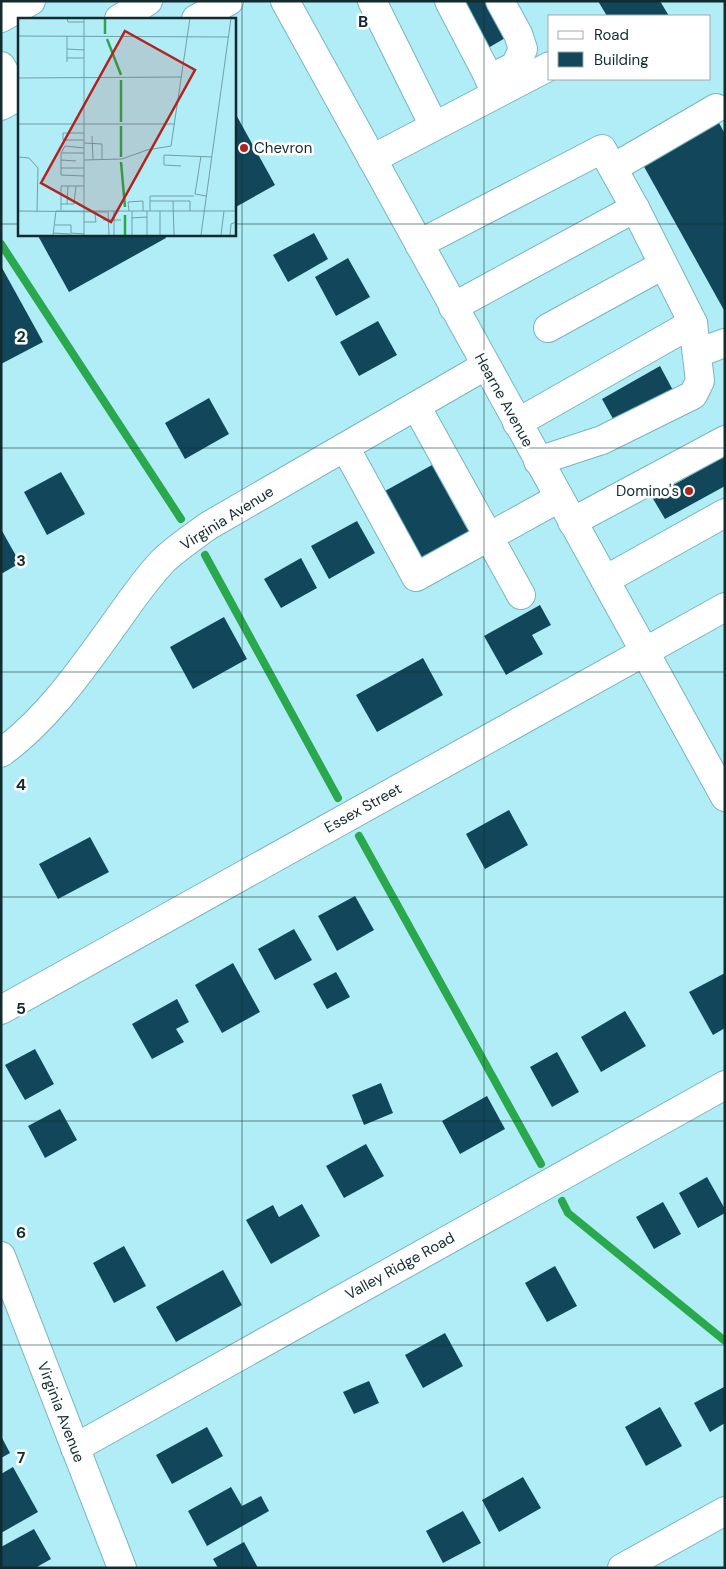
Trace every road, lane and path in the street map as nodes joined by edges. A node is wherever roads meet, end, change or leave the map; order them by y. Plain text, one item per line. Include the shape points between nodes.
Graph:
1 (148, 1) edge
2 (229, 1) edge
3 (284, 1) edge
4 (372, 1) edge
5 (449, 1) edge
6 (500, 1) edge
7 (515, 1) edge
8 (31, 6) edge
9 (1, 18) edge
10 (121, 18) edge
11 (198, 18) edge
12 (548, 61) edge
13 (1, 66) edge
14 (548, 66) edge
15 (493, 86) junction
16 (18, 94) edge
17 (18, 97) edge
18 (1, 106) edge
19 (716, 108) dead end
20 (434, 126) junction
21 (372, 159) junction
22 (613, 168) junction
23 (634, 208) junction
24 (419, 244) junction
25 (664, 265) junction
26 (453, 307) junction
27 (693, 323) junction
28 (548, 328) dead end
29 (725, 343) edge
30 (697, 353) junction
31 (485, 366) junction
32 (416, 406) junction
33 (517, 423) junction
34 (725, 440) edge
35 (345, 447) junction
36 (725, 452) edge
37 (538, 461) junction
38 (646, 482) junction
39 (559, 498) junction
40 (725, 513) edge
41 (572, 522) junction
42 (488, 536) junction
43 (605, 580) junction
44 (521, 595) dead end
45 (725, 607) edge
46 (645, 652) junction
47 (1, 753) edge
48 (725, 797) edge
49 (1, 1010) edge
50 (725, 1085) edge
51 (1, 1256) edge
52 (75, 1448) junction
53 (725, 1511) edge
54 (122, 1568) edge
55 (622, 1568) edge

1 - 10 street
2 - 11 street
3 - 21 street, Hearne Avenue
4 - 20 street
5 - 15 street
6 - 15 street via 518,34 522,49 515,66
7 - 12 street
8 - 9 street
13 - 16 street
14 - 15 street
15 - 20 street
17 - 18 street
19 - 22 street
20 - 21 street
21 - 24 street, Hearne Avenue
22 - 23 street
22 - 24 street via 602,149
23 - 25 street
23 - 26 street
24 - 26 street, Hearne Avenue
25 - 27 street
25 - 28 street
26 - 31 street, Hearne Avenue
27 - 30 street
27 - 33 street
29 - 30 street
30 - 37 street via 700,381 693,395 602,440
31 - 32 street, Virginia Avenue
31 - 33 street, Hearne Avenue
32 - 35 street, Virginia Avenue
32 - 42 street
33 - 37 street, Hearne Avenue
34 - 38 street
35 - 42 street via 416,576
35 - 47 street, Virginia Avenue via 208,526 166,559 148,578 53,705
36 - 38 street via 658,484
37 - 39 street, Hearne Avenue
38 - 41 street
39 - 41 street, Hearne Avenue
39 - 42 street
40 - 43 street
41 - 43 street, Hearne Avenue
42 - 44 street
43 - 46 street, Hearne Avenue
45 - 46 street, Essex Street
46 - 48 street, Hearne Avenue
46 - 49 street, Essex Street
50 - 52 street, Valley Ridge Road
51 - 52 street, Virginia Avenue
52 - 54 street, Virginia Avenue
53 - 55 street

